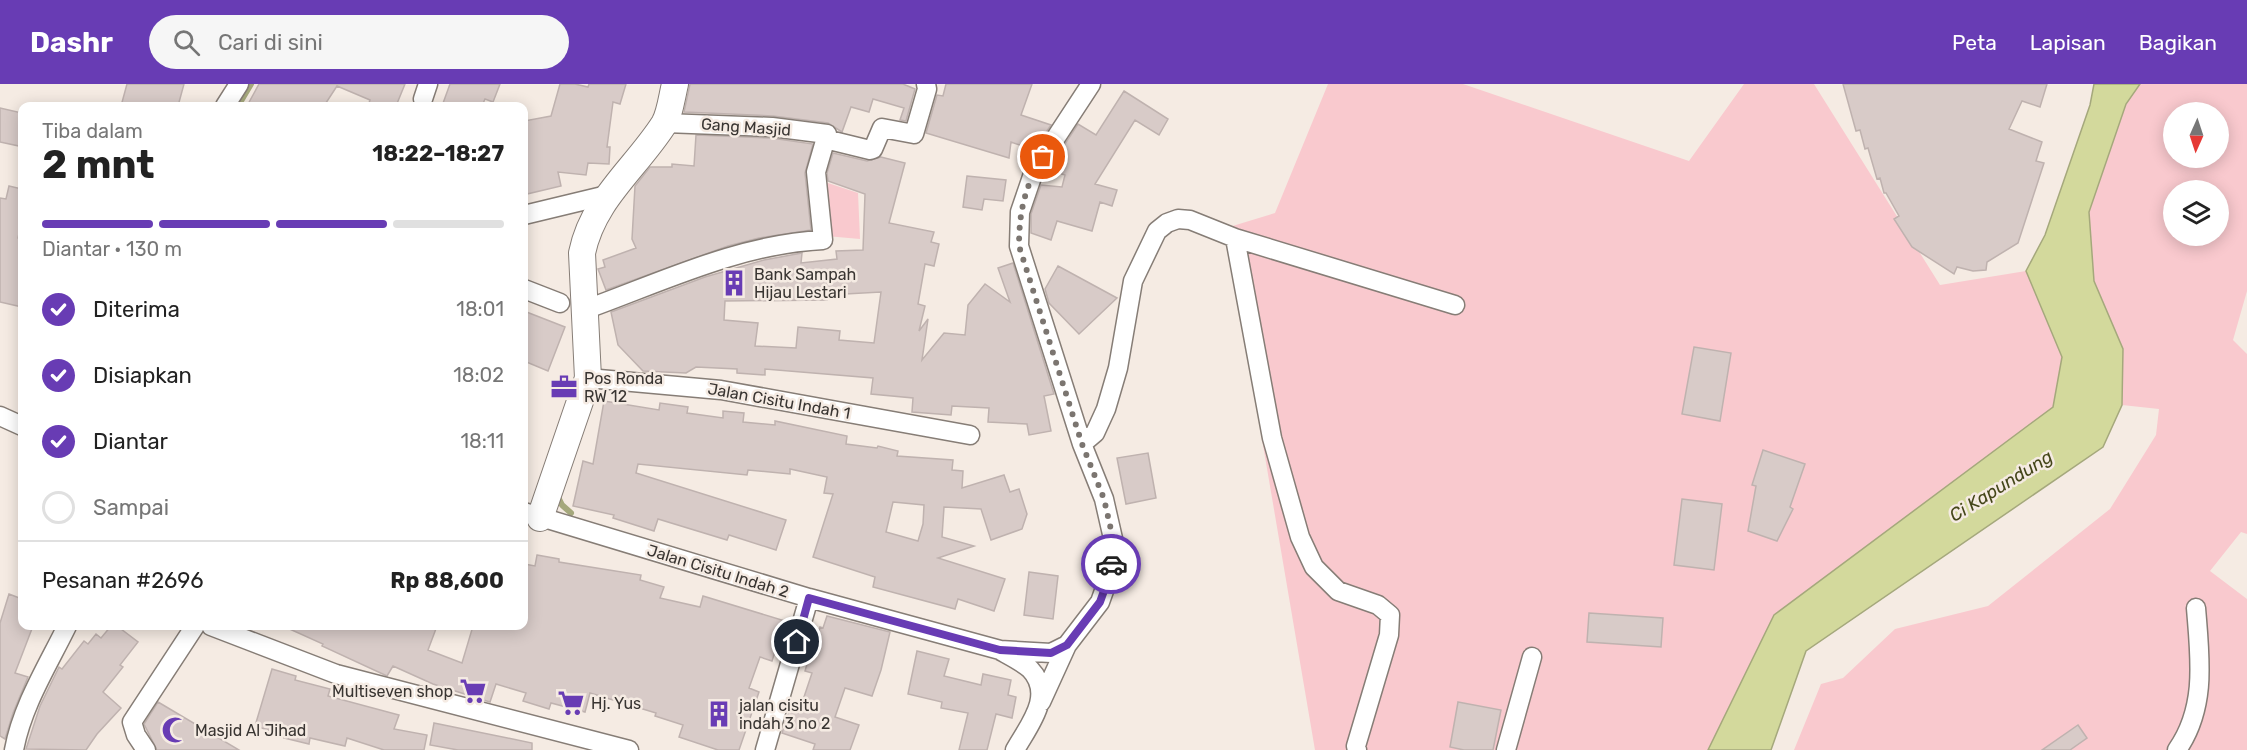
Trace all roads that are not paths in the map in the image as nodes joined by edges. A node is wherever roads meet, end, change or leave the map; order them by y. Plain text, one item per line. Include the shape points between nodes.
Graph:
1 (239, 84) edge
2 (675, 84) edge
3 (926, 84) edge
4 (1091, 84) edge
5 (228, 102) edge
6 (665, 123) junction
7 (826, 136) junction
8 (607, 195) junction
9 (528, 214) edge
10 (1235, 238) junction
11 (528, 291) edge
12 (560, 303) dead end
13 (1455, 305) dead end
14 (584, 310) junction
15 (588, 378) junction
16 (0, 416) edge
17 (18, 424) edge
18 (970, 435) dead end
19 (1082, 444) junction
20 (532, 515) edge
21 (809, 598) junction
22 (2196, 608) dead end
23 (65, 630) edge
24 (192, 630) edge
25 (221, 630) edge
26 (1067, 645) junction
27 (1000, 650) junction
28 (1532, 657) dead end
29 (1041, 702) junction
30 (14, 750) edge
31 (146, 750) edge
32 (629, 750) edge
33 (765, 750) edge
34 (1015, 750) edge
35 (1357, 750) edge
36 (1506, 750) edge
37 (2177, 750) edge

1 - 5 street
2 - 6 street
3 - 7 street, Gang Masjid via 914,134 882,128 870,150
4 - 19 street via 1034,171 1020,212 1019,234 1019,246
6 - 7 street, Gang Masjid via 772,127
6 - 8 street
7 - 14 street via 816,172 823,240 739,253
8 - 9 street
8 - 14 street via 584,246
10 - 13 street
10 - 19 street via 1190,220 1178,219 1157,231 1133,281 1118,368 1106,409 1095,433
10 - 35 street via 1272,438 1300,537 1314,567 1338,591 1378,605 1390,615 1389,635
11 - 12 street
14 - 15 street
15 - 18 street, Jalan Cisitu Indah 1 via 721,390
15 - 20 street
16 - 17 street
19 - 26 street via 1104,499 1114,543 1110,574 1100,602
20 - 21 street, Jalan Cisitu Indah 2
21 - 27 street, Jalan Cisitu Indah 2
21 - 33 street
22 - 37 street via 2200,657 2196,712
23 - 30 street via 23,716
24 - 31 street via 132,722
25 - 32 street via 336,674
26 - 27 street via 1051,653
26 - 29 street
27 - 29 street via 1030,669 1041,686
28 - 36 street
29 - 34 street

